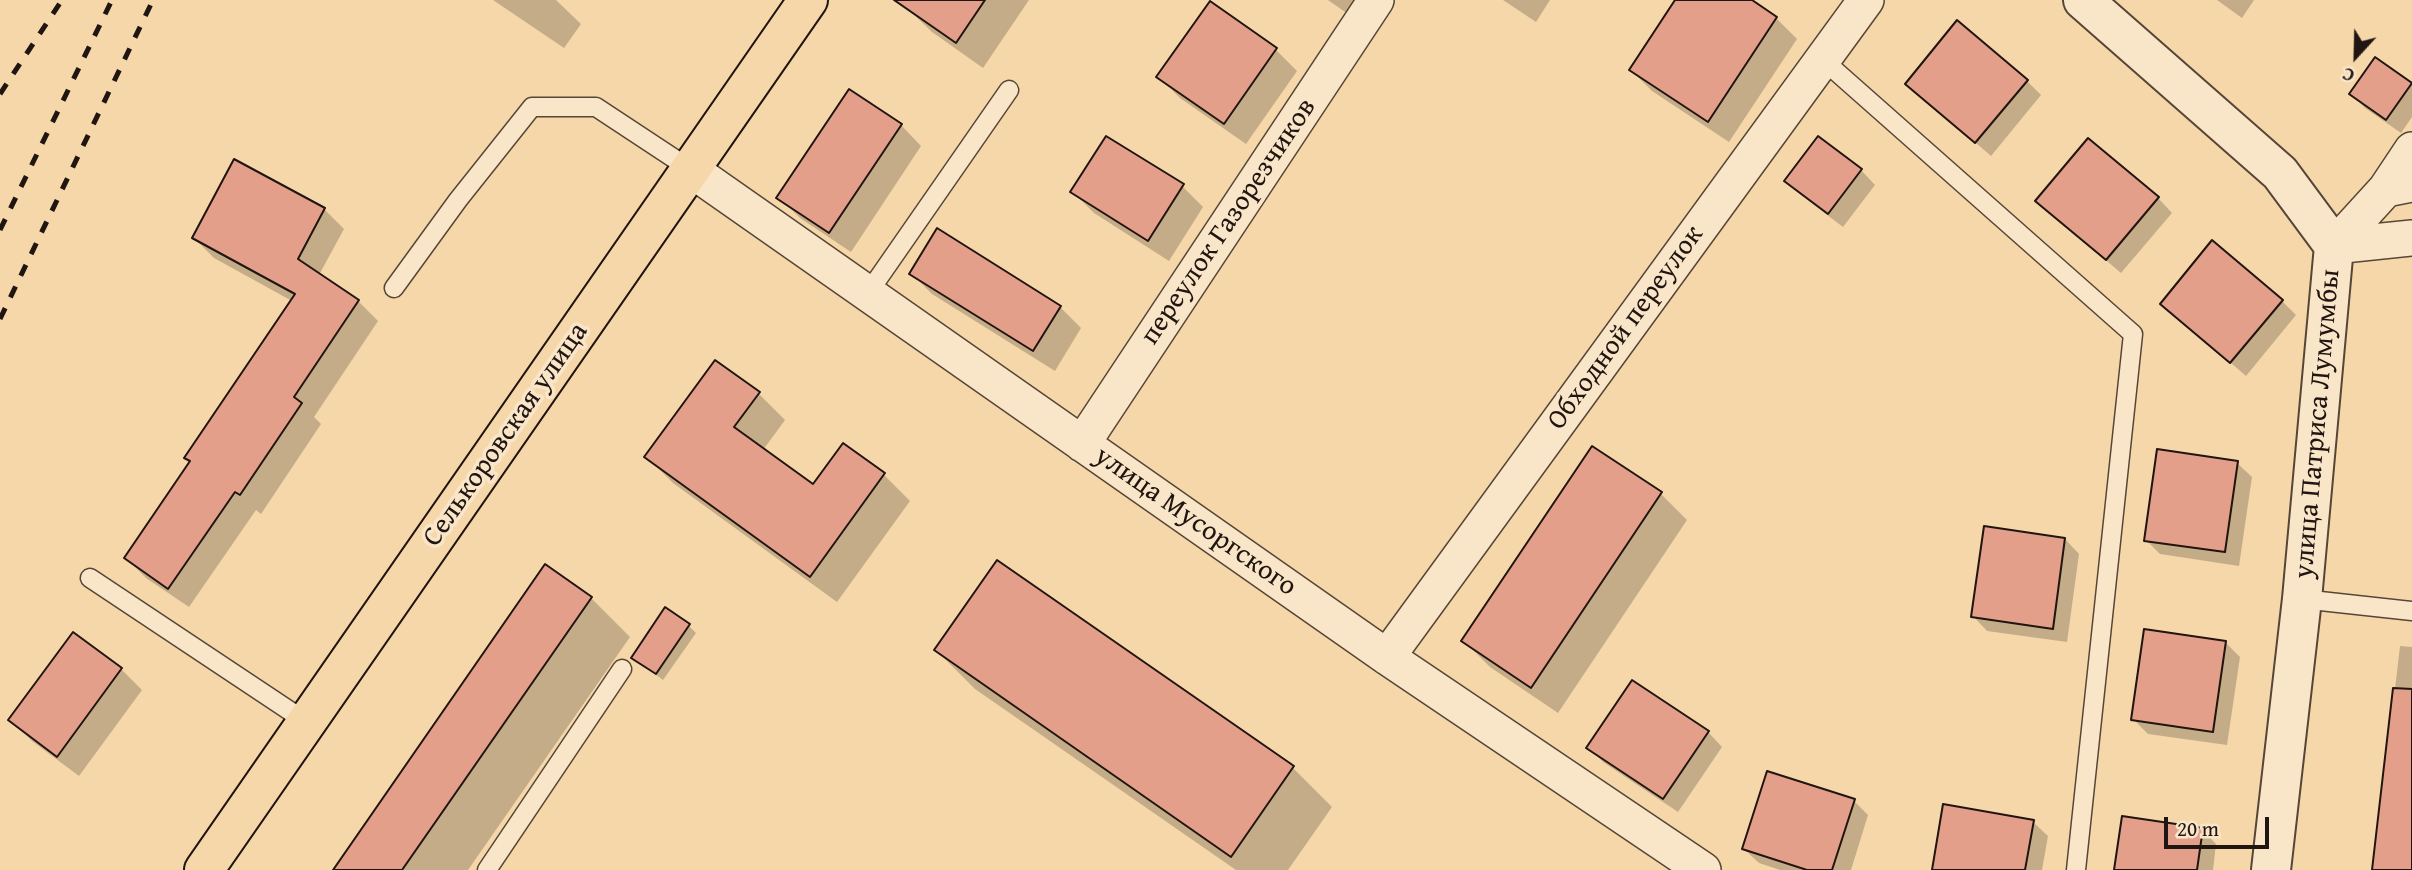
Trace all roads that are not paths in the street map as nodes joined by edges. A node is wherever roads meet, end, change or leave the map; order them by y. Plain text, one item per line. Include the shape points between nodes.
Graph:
1 (808, 0) edge
2 (1376, 0) edge
3 (1866, 0) edge
4 (2083, 0) edge
5 (1822, 59) junction
6 (1009, 90) dead end
7 (2412, 150) edge
8 (690, 169) junction
9 (2399, 187) edge
10 (2412, 238) edge
11 (2334, 246) junction
12 (394, 288) dead end
13 (868, 293) junction
14 (1082, 444) junction
15 (90, 578) dead end
16 (2302, 599) junction
17 (2412, 611) edge
18 (1387, 657) junction
19 (622, 669) dead end
20 (308, 723) junction
21 (204, 870) edge
22 (487, 870) edge
23 (1703, 870) edge
24 (2076, 870) edge
25 (2271, 870) edge

1 - 8 main road, Селькоровская улица
2 - 14 street, переулок Газорезчиков
3 - 5 street, Обходной переулок
4 - 11 street, улица Патриса Лумумбы via 2280,173
5 - 18 street, Обходной переулок
5 - 24 lane via 2133,334
6 - 13 lane
7 - 9 street
8 - 12 lane via 596,107 532,107
8 - 13 street, улица Мусоргского
8 - 20 main road, Селькоровская улица
9 - 11 street
10 - 11 street
11 - 16 street, улица Патриса Лумумбы
13 - 14 street, улица Мусоргского
14 - 18 street, улица Мусоргского
15 - 20 lane
16 - 17 lane
16 - 25 street, улица Патриса Лумумбы
18 - 23 street, улица Мусоргского
19 - 22 lane
20 - 21 main road, Селькоровская улица

